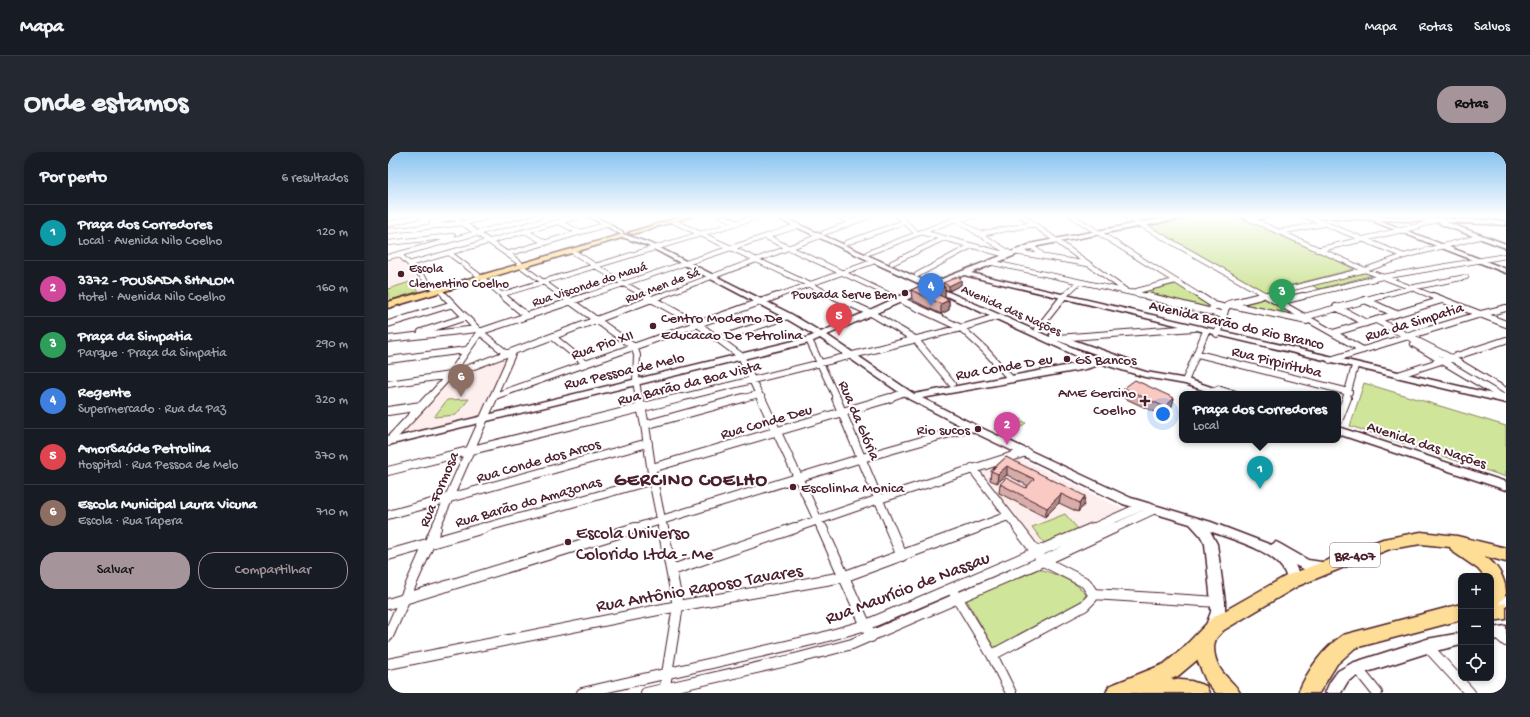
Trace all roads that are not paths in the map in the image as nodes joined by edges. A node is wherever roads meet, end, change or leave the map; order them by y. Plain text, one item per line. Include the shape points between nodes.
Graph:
1 (403, 241) edge
2 (445, 241) edge
3 (489, 241) joint
4 (543, 241) edge
5 (551, 241) edge
6 (598, 241) edge
7 (601, 241) edge
8 (641, 241) edge
9 (674, 241) edge
10 (718, 241) edge
11 (753, 241) edge
12 (775, 241) edge
13 (805, 241) edge
14 (836, 241) edge
15 (841, 241) edge
16 (851, 241) edge
17 (897, 241) edge
18 (937, 241) edge
19 (955, 241) edge
20 (991, 241) edge
21 (1051, 241) edge
22 (1058, 241) edge
23 (1113, 241) edge
24 (1172, 241) edge
25 (1299, 241) edge
26 (1352, 241) edge
27 (1367, 241) edge
28 (1430, 241) edge
29 (1462, 241) edge
30 (1492, 241) edge
31 (388, 243) edge
32 (546, 243) junction
33 (846, 243) junction
34 (971, 246) junction
35 (1031, 246) junction
36 (1442, 246) junction
37 (1506, 246) edge
38 (652, 247) junction
39 (732, 248) junction
40 (790, 248) junction
41 (1317, 250) junction
42 (572, 251) junction
43 (449, 253) junction
44 (868, 253) junction
45 (399, 254) junction
46 (507, 254) junction
47 (1011, 254) junction
48 (388, 256) edge
49 (1404, 256) junction
50 (1506, 256) edge
51 (1046, 257) junction
52 (758, 260) junction
53 (875, 261) junction
54 (1481, 261) junction
55 (989, 262) junction
56 (685, 263) junction
57 (892, 263) junction
58 (409, 264) junction
59 (521, 264) junction
60 (1090, 264) junction
61 (597, 266) junction
62 (900, 270) junction
63 (1365, 270) junction
64 (1506, 271) edge
65 (845, 273) junction
66 (963, 273) junction
67 (917, 275) junction
68 (480, 276) junction
69 (711, 276) junction
70 (1382, 277) junction
71 (1466, 277) dead end
72 (1176, 281) junction
73 (545, 282) junction
74 (1078, 282) junction
75 (624, 284) junction
76 (937, 284) junction
77 (811, 285) junction
78 (1303, 285) junction
79 (928, 286) junction
80 (1292, 288) junction
81 (1410, 288) junction
82 (436, 289) junction
83 (1129, 292) junction
84 (1317, 292) junction
85 (503, 294) junction
86 (1265, 295) junction
87 (1304, 295) junction
88 (1063, 297) junction
89 (901, 299) junction
90 (652, 300) junction
91 (966, 300) junction
92 (1365, 300) junction
93 (1442, 300) junction
94 (570, 301) junction
95 (388, 302) edge
96 (761, 302) junction
97 (1278, 302) junction
98 (453, 304) junction
99 (388, 305) edge
100 (1214, 305) junction
101 (1228, 306) junction
102 (1336, 307) junction
103 (1506, 308) edge
104 (1211, 311) junction
105 (872, 313) junction
106 (1396, 314) junction
107 (1481, 314) junction
108 (1224, 315) junction
109 (527, 316) junction
110 (788, 316) junction
111 (466, 317) junction
112 (996, 317) junction
113 (1304, 317) junction
114 (598, 320) junction
115 (1160, 320) junction
116 (1376, 320) junction
117 (1315, 323) junction
118 (1366, 323) junction
119 (388, 324) edge
120 (1506, 324) edge
121 (698, 325) junction
122 (961, 328) junction
123 (1194, 328) junction
124 (1038, 329) junction
125 (478, 331) junction
126 (1162, 331) junction
127 (1206, 331) junction
128 (1333, 333) junction
129 (1217, 334) junction
130 (821, 335) junction
131 (407, 337) junction
132 (553, 337) junction
133 (1407, 337) junction
134 (1058, 338) junction
135 (388, 339) edge
136 (719, 339) junction
137 (915, 339) junction
138 (1045, 339) junction
139 (809, 340) junction
140 (1506, 340) edge
141 (634, 347) junction
142 (466, 350) junction
143 (1363, 350) junction
144 (510, 353) junction
145 (1198, 354) junction
146 (849, 355) junction
147 (1082, 355) junction
148 (741, 356) junction
149 (1451, 358) junction
150 (388, 360) edge
151 (1330, 360) junction
152 (1443, 361) junction
153 (1101, 362) junction
154 (821, 363) junction
155 (586, 364) junction
156 (1355, 366) junction
157 (450, 375) junction
158 (1398, 375) junction
159 (1010, 377) junction
160 (753, 379) junction
161 (1186, 379) junction
162 (636, 381) junction
163 (388, 384) edge
164 (952, 384) junction
165 (1215, 391) edge
166 (1224, 391) edge
167 (1349, 392) junction
168 (1506, 392) edge
169 (759, 394) junction
170 (908, 394) junction
171 (1498, 394) junction
172 (495, 396) junction
173 (1506, 400) edge
174 (421, 406) junction
175 (640, 408) junction
176 (388, 411) edge
177 (843, 413) junction
178 (1341, 413) edge
179 (486, 417) junction
180 (645, 425) junction
181 (971, 427) junction
182 (1341, 428) edge
183 (776, 431) junction
184 (1341, 431) edge
185 (388, 442) edge
186 (648, 443) junction
187 (470, 451) junction
188 (1026, 452) junction
189 (862, 458) junction
190 (652, 468) junction
191 (972, 468) junction
192 (388, 471) edge
193 (798, 478) junction
194 (653, 480) junction
195 (1506, 481) edge
196 (1506, 486) edge
197 (448, 499) junction
198 (879, 499) junction
199 (1127, 501) junction
200 (1148, 508) junction
201 (388, 514) edge
202 (1008, 516) junction
203 (661, 520) junction
204 (818, 520) junction
205 (1190, 520) junction
206 (1437, 539) junction
207 (430, 544) junction
208 (1506, 554) edge
209 (388, 555) edge
210 (902, 556) junction
211 (1040, 557) junction
212 (1327, 566) junction
213 (672, 570) junction
214 (1493, 573) edge
215 (1494, 575) edge
216 (843, 577) junction
217 (1292, 581) junction
218 (952, 589) junction
219 (1093, 594) junction
220 (1494, 597) edge
221 (958, 598) junction
222 (405, 599) junction
223 (1506, 601) edge
224 (1218, 602) junction
225 (388, 604) edge
226 (1494, 604) edge
227 (678, 606) junction
228 (1506, 611) edge
229 (1458, 613) edge
230 (1494, 613) edge
231 (1458, 621) edge
232 (866, 625) junction
233 (1213, 630) junction
234 (388, 636) edge
235 (871, 637) junction
236 (1458, 640) edge
237 (1427, 646) junction
238 (992, 655) junction
239 (388, 664) edge
240 (1357, 668) junction
241 (668, 672) junction
242 (664, 691) edge
243 (582, 693) edge
244 (646, 693) edge
245 (1011, 693) edge
246 (1116, 693) edge
247 (1119, 693) edge
248 (1199, 693) edge
249 (1230, 693) edge
250 (1309, 693) edge
251 (1333, 693) edge
252 (1377, 693) edge
253 (1470, 693) edge

1 - 31 street
2 - 45 street
3 - 43 street
3 - 46 street
4 - 32 street
5 - 32 street
6 - 59 main road
7 - 42 main road
8 - 38 main road
9 - 38 street
10 - 39 street
11 - 39 street, Rua Visconde do Mauá
12 - 40 street
13 - 40 street, Rua Men de Sá
14 - 53 main road, Avenida das Nações
15 - 33 main road, Avenida das Nações
16 - 33 street
17 - 44 street
18 - 57 street
19 - 34 street
20 - 47 street
21 - 35 main road
22 - 60 street
23 - 72 street
24 - 86 street
25 - 41 street
26 - 41 street
27 - 49 street
28 - 36 main road
29 - 36 street
30 - 37 main road
32 - 46 street
33 - 44 main road, Avenida das Nações
34 - 47 street
34 - 67 street
35 - 47 main road
35 - 51 street
36 - 49 street
36 - 54 main road
38 - 56 main road
38 - 61 street
39 - 52 street
39 - 56 street, Rua Visconde do Mauá
40 - 52 street, Rua Men de Sá
40 - 65 street
41 - 63 street
42 - 59 main road
42 - 61 street
43 - 58 street
43 - 68 street
44 - 57 main road, Avenida das Nações
45 - 48 street
45 - 58 street
46 - 59 street
47 - 51 street
47 - 55 main road
49 - 63 street
50 - 54 street
51 - 60 street
52 - 69 street, Rua Men de Sá
52 - 77 street
53 - 62 main road, Avenida das Nações
53 - 65 street, Rua Pio XII
54 - 64 main road
54 - 70 street
55 - 66 main road
55 - 74 street
56 - 69 main road
56 - 75 street, Rua Visconde do Mauá
57 - 62 main road, Avenida das Nações
58 - 82 street
59 - 68 main road
59 - 73 street
60 - 83 street
61 - 73 street
61 - 75 street
62 - 67 main road, Avenida das Nações
62 - 79 main road, Avenida das Nações
63 - 70 street
63 - 78 street
65 - 77 street, Rua Pio XII
65 - 89 street
66 - 76 main road
66 - 88 main road, Avenida Barão do Rio Branco
67 - 76 main road, Avenida das Nações
68 - 82 main road
68 - 85 street
69 - 90 street, Rua Men de Sá
69 - 96 main road
70 - 81 street
70 - 84 street
71 - 81 street
72 - 83 street
72 - 100 street
73 - 85 street
73 - 94 street
74 - 83 street
74 - 88 street
75 - 90 street
75 - 94 street, Rua Visconde do Mauá
76 - 91 main road, Avenida das Nações
77 - 96 street, Rua Pio XII
77 - 105 street
78 - 80 street
78 - 84 street
79 - 89 main road, Rua Pessoa de Melo
79 - 91 main road, Avenida das Nações
80 - 86 street
80 - 87 street
81 - 92 street
81 - 93 street
82 - 95 main road
82 - 98 street
82 - 99 main road
83 - 104 street
84 - 87 street
85 - 109 street
86 - 97 street
86 - 101 street
87 - 97 street
88 - 115 main road, Avenida Barão do Rio Branco
88 - 124 street
89 - 105 main road, Rua Pessoa de Melo
89 - 122 street
90 - 114 street, Rua Men de Sá
90 - 121 street
91 - 112 main road, Avenida das Nações
91 - 124 main road, Avenida das Nações
92 - 102 street
92 - 106 street
93 - 106 street
93 - 107 street
94 - 109 street, Rua Visconde do Mauá
94 - 114 street
96 - 110 main road
96 - 121 street, Rua Pio XII
97 - 113 street
98 - 111 street
98 - 119 street
100 - 101 street
100 - 104 street
101 - 108 street
101 - 117 street
102 - 113 street
102 - 118 street
103 - 107 street, Rua da Simpatia
104 - 108 street
105 - 130 main road, Rua Pessoa de Melo
105 - 137 street
106 - 116 street
107 - 120 street
107 - 133 street, Rua da Simpatia
108 - 129 street
109 - 125 street, Rua Visconde do Mauá
110 - 130 main road
110 - 136 street
111 - 125 street
111 - 131 street
112 - 122 street, Rua Barão da Boa Vista
112 - 138 main road, Avenida das Nações
113 - 117 street
114 - 132 street, Rua Men de Sá
114 - 141 street
115 - 123 main road, Avenida Barão do Rio Branco
115 - 126 street
116 - 118 street
116 - 133 street
117 - 128 street
118 - 128 street
121 - 136 street
121 - 141 street, Rua Pio XII
122 - 137 street, Rua Barão da Boa Vista
122 - 159 street
123 - 126 street
123 - 127 main road, Avenida Barão do Rio Branco
124 - 134 main road, Avenida das Nações
125 - 131 street, Rua Visconde do Mauá
125 - 142 street
125 - 144 street
126 - 134 street
127 - 129 main road, Avenida Barão do Rio Branco
127 - 145 street
128 - 143 street
129 - 151 main road, Avenida Barão do Rio Branco
130 - 139 main road, Rua Pessoa de Melo
130 - 146 main road
131 - 135 street
132 - 144 street, Rua Men de Sá
132 - 155 street
133 - 143 street, Rua da Simpatia
133 - 149 street
133 - 152 street
134 - 138 street
134 - 161 main road, Avenida das Nações via 1131,364
136 - 148 street
137 - 146 street, Rua Barão da Boa Vista
137 - 164 street
138 - 147 main road, Avenida das Nações
139 - 148 main road, Rua Pessoa de Melo
139 - 154 street, Rua da Glória
140 - 149 street
141 - 155 street, Rua Pio XII
141 - 162 street via 638,361
142 - 150 street
142 - 157 street
143 - 151 street, Rua da Simpatia
144 - 157 street, Rua Men de Sá
144 - 172 street, Rua Formosa
145 - 161 street
145 - 167 street, Rua Pirpirituba
146 - 154 street, Rua Barão da Boa Vista
146 - 170 main road
147 - 153 main road, Avenida das Nações
147 - 159 main road, Rua Conde D eu via 1082,359 1076,363
148 - 160 street
148 - 162 main road, Rua Pessoa de Melo
149 - 152 street
149 - 168 street
151 - 156 main road, Avenida Barão do Rio Branco
152 - 158 street
152 - 171 street
153 - 159 main road, Rua Conde D eu
153 - 165 main road, Avenida das Nações
154 - 160 street, Rua Barão da Boa Vista
154 - 177 street, Rua da Glória
155 - 172 street, Rua Pio XII
156 - 158 main road, Avenida Barão do Rio Branco
156 - 167 street
157 - 163 street
157 - 174 street
158 - 173 main road, Avenida Barão do Rio Branco
159 - 164 main road, Rua Conde D eu
159 - 170 main road, Rua Conde D eu
160 - 169 street
160 - 175 street, Rua Barão da Boa Vista
161 - 166 main road, Avenida das Nações
162 - 175 street
162 - 179 main road, Rua Pessoa de Melo
164 - 170 main road, Rua Conde D eu
167 - 178 street
168 - 171 street
169 - 180 street
169 - 183 street
170 - 177 street, Rua Conde Deu
170 - 181 main road
171 - 173 street
172 - 179 street, Rua Formosa
174 - 176 street
174 - 185 street
175 - 180 street
175 - 187 street, Rua Barão da Boa Vista
177 - 183 street, Rua Conde Deu
177 - 189 street, Rua da Glória
179 - 185 main road, Rua Pessoa de Melo
179 - 187 street, Rua Formosa
180 - 186 street
181 - 188 main road
181 - 189 street
182 - 195 main road, Avenida das Nações
183 - 190 street, Rua Conde Deu
183 - 193 street
184 - 196 main road, Avenida das Nações
186 - 190 street
186 - 197 street, Rua Conde dos Arcos
187 - 192 street, Rua Barão da Boa Vista
187 - 197 street, Rua Formosa
188 - 191 street
188 - 199 main road
189 - 193 street
189 - 198 street, Rua da Glória
190 - 194 street
191 - 198 street
191 - 202 street
193 - 203 street
193 - 204 street
194 - 203 street
194 - 207 street, Rua Barão do Amazonas
197 - 201 street, Rua Conde dos Arcos
197 - 207 street, Rua Formosa
198 - 204 street
198 - 210 street, Rua da Glória
199 - 200 main road
199 - 212 main road via 1206,519 1267,542 1302,564
200 - 205 main road
200 - 211 street, Rua Maurício de Nassau
202 - 210 street, Rua Antônio Raposo Tavares
202 - 211 street
203 - 213 street
203 - 222 street
204 - 213 street
204 - 216 street
205 - 217 main road via 1266,548 1281,557 1288,565 1293,576
205 - 224 main road via 1204,532 1211,544
206 - 208 highway, BR-407
206 - 212 highway, BR-407 via 1421,538 1389,543
206 - 214 highway via 1473,555
207 - 209 street, Rua Barão do Amazonas
207 - 222 street, Rua Formosa
210 - 216 street, Rua Antônio Raposo Tavares
211 - 218 street, Rua Maurício de Nassau
211 - 219 street via 1086,583
211 - 221 street, Rua Maurício de Nassau
212 - 217 highway, BR-407
213 - 227 street
215 - 220 highway via 1498,581 1498,592
216 - 227 street, Rua Antônio Raposo Tavares
216 - 232 street
217 - 233 highway, BR-407
218 - 221 street
218 - 232 street, Rua Maurício de Nassau
219 - 224 street
219 - 238 street via 1084,606
221 - 235 street, Rua Maurício de Nassau
221 - 238 street
222 - 225 street
222 - 234 street, Rua Formosa
223 - 226 street
224 - 233 main road
227 - 239 street, Rua Antônio Raposo Tavares
227 - 241 street
228 - 230 highway
229 - 250 highway via 1350,640 1320,669
231 - 250 highway via 1348,649 1337,658
232 - 235 street
232 - 241 street, Rua Maurício de Nassau via 820,638
233 - 246 highway, BR-407 via 1189,656 1171,670
233 - 249 highway via 1205,644 1206,658 1217,679
235 - 242 street, Rua Maurício de Nassau via 828,651
236 - 237 main road
237 - 240 main road
237 - 253 street
238 - 245 street
240 - 251 main road via 1343,676
240 - 252 street
241 - 242 street
241 - 243 street, Rua Maurício de Nassau
242 - 244 street, Rua Maurício de Nassau
247 - 248 highway via 1164,688

